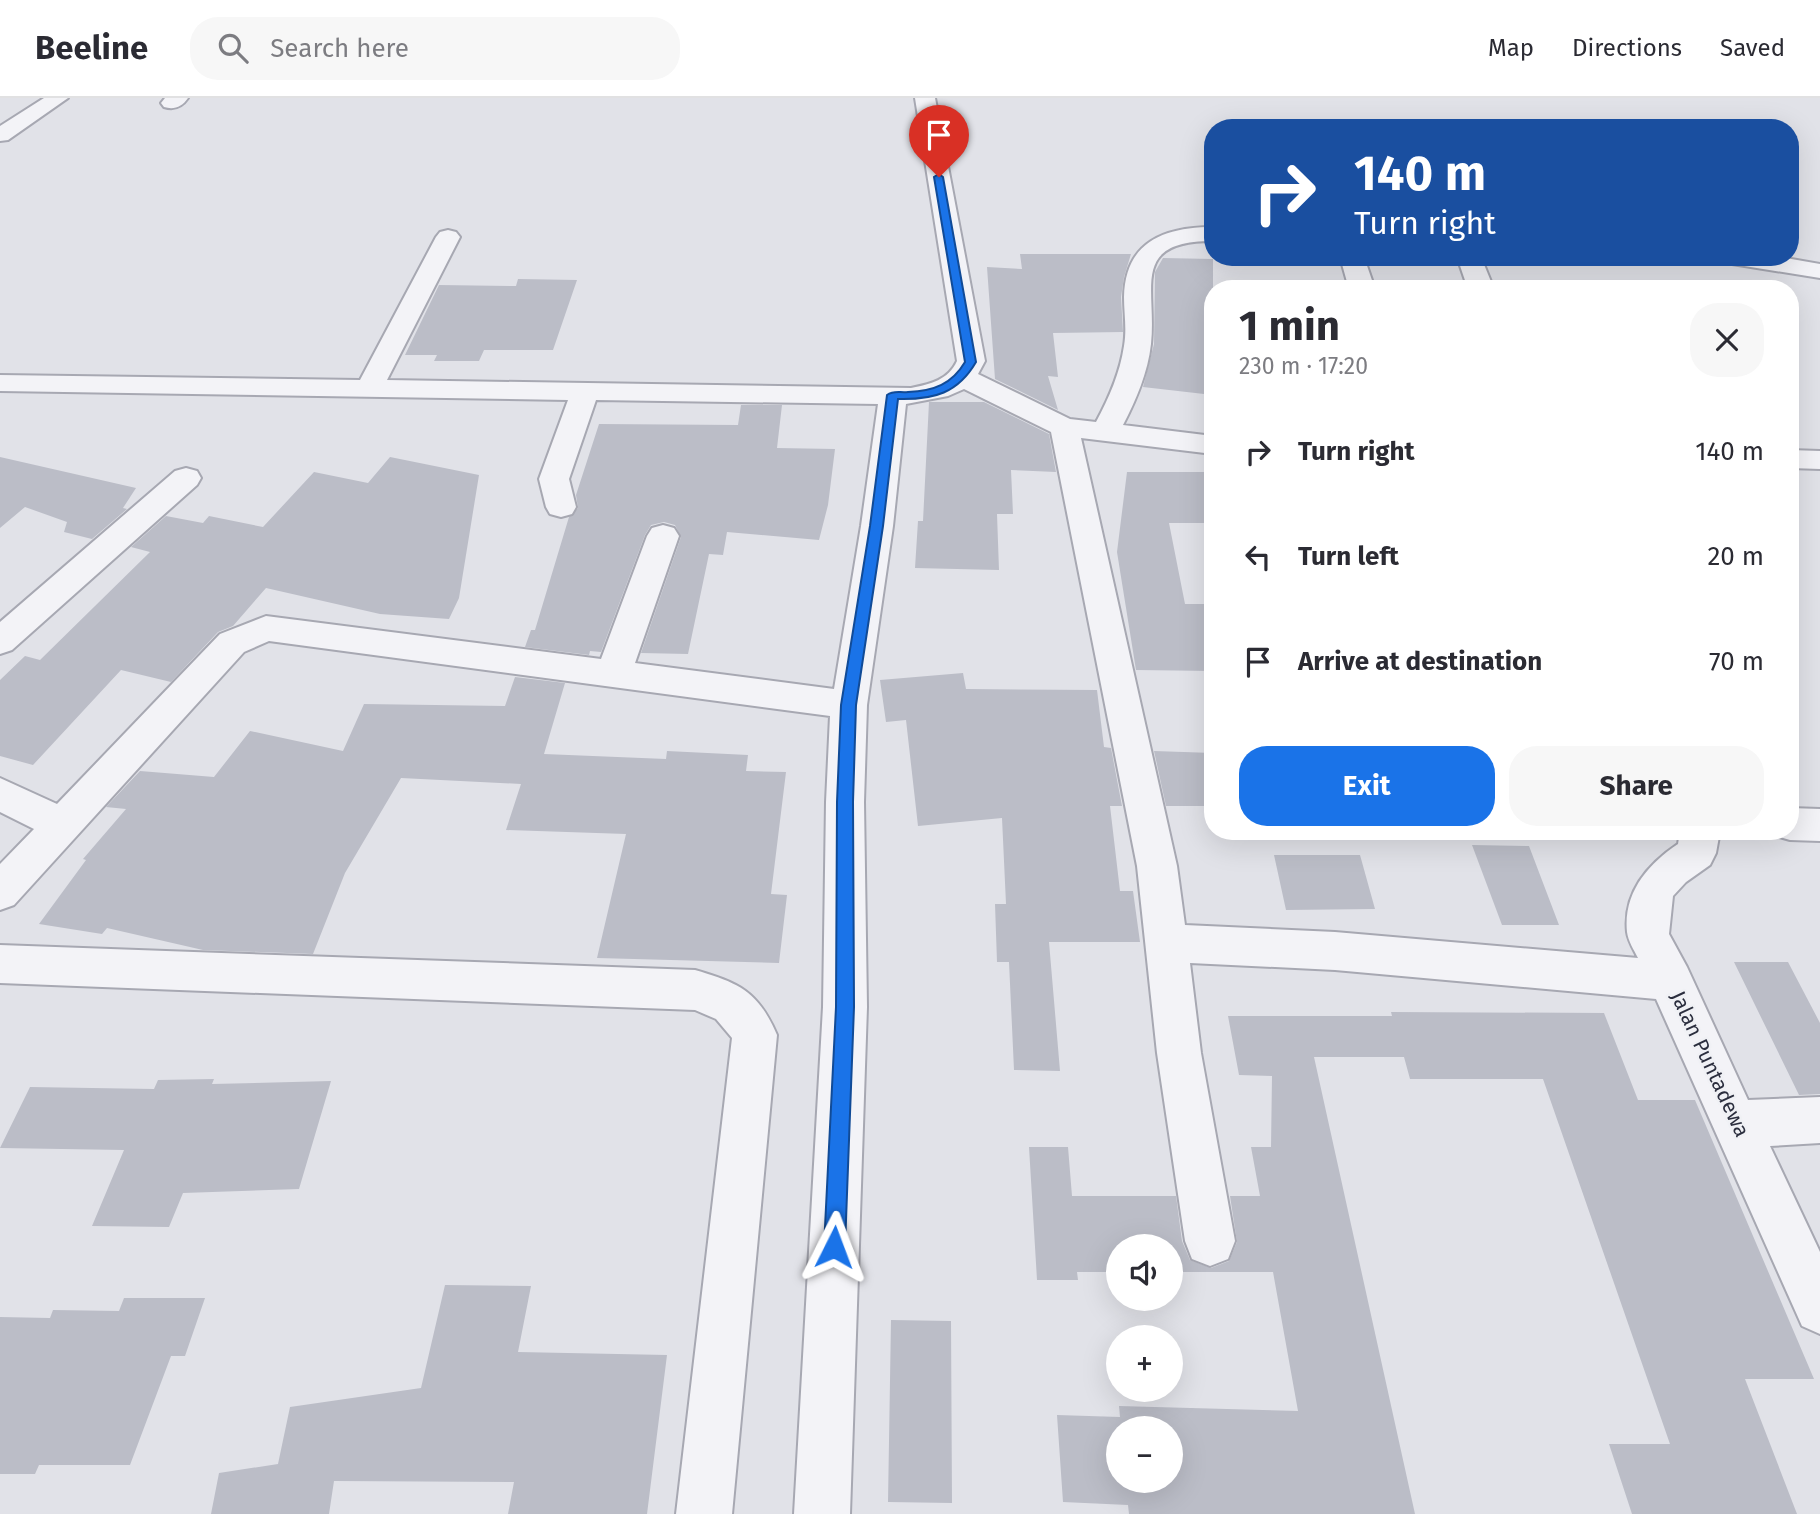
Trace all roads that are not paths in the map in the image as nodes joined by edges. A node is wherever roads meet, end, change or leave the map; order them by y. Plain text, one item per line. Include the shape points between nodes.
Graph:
1 (58, 98) edge
2 (925, 98) edge
3 (0, 135) edge
4 (1204, 235) edge
5 (448, 237) dead end
6 (1788, 266) edge
7 (1820, 271) edge
8 (962, 377) junction
9 (0, 383) edge
10 (368, 390) junction
11 (585, 391) junction
12 (893, 395) junction
13 (1064, 427) junction
14 (1105, 431) junction
15 (1204, 443) edge
16 (1799, 459) edge
17 (1820, 460) edge
18 (186, 478) dead end
19 (561, 507) dead end
20 (663, 536) dead end
21 (0, 642) edge
22 (614, 672) junction
23 (849, 705) junction
24 (0, 794) edge
25 (1799, 824) edge
26 (62, 825) junction
27 (1820, 825) edge
28 (1698, 840) edge
29 (0, 892) edge
30 (1167, 943) junction
31 (0, 964) edge
32 (1672, 981) junction
33 (1820, 1120) edge
34 (1738, 1124) junction
35 (1210, 1241) dead end
36 (1820, 1308) edge
37 (704, 1514) edge
38 (822, 1514) edge

1 - 3 street
2 - 8 street via 971,362
4 - 14 street via 1172,237 1149,254 1139,277 1134,362 1122,401
5 - 10 street
6 - 7 street
8 - 12 street via 937,392
8 - 13 street
9 - 10 street
10 - 11 street
11 - 12 street
11 - 19 street via 555,479
12 - 23 street
13 - 14 street
13 - 30 street via 1157,866
14 - 15 street
16 - 17 street
18 - 21 street
20 - 22 street
22 - 23 street
22 - 26 street via 266,628 232,643
23 - 38 street via 845,1007
24 - 26 street
25 - 27 street
26 - 29 street
28 - 32 street, Jalan Puntadewa via 1696,853 1662,876 1649,903 1648,934
30 - 32 street via 1335,951
30 - 35 street via 1179,1053
31 - 37 street via 695,990 728,1000 744,1014 755,1035
32 - 34 street, Jalan Puntadewa
33 - 34 street
34 - 36 street, Jalan Puntadewa

